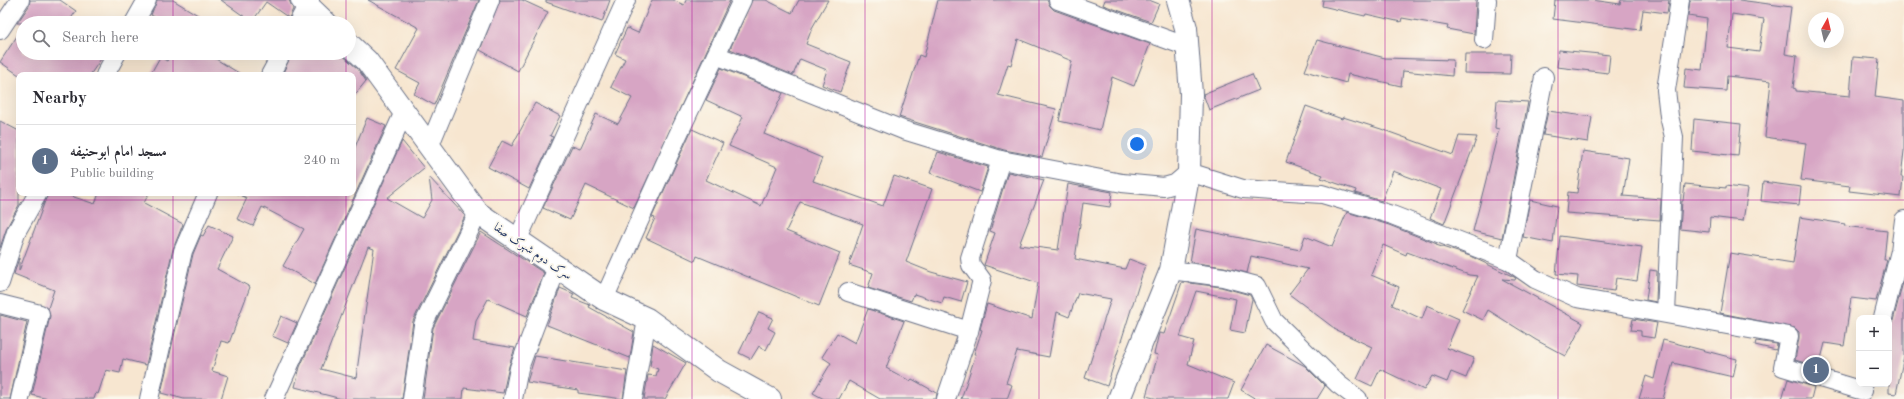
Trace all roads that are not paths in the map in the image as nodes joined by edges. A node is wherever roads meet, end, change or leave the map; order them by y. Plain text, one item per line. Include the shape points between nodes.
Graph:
1 (20, 0) edge
2 (147, 0) edge
3 (490, 0) edge
4 (626, 0) edge
5 (742, 0) edge
6 (1058, 0) edge
7 (1178, 0) edge
8 (1487, 0) edge
9 (1680, 0) edge
10 (304, 7) edge
11 (138, 16) edge
12 (316, 16) edge
13 (0, 30) edge
14 (1484, 40) dead end
15 (1188, 47) junction
16 (356, 51) edge
17 (716, 55) junction
18 (113, 60) edge
19 (278, 60) edge
20 (107, 72) edge
21 (272, 72) edge
22 (1544, 77) dead end
23 (404, 112) junction
24 (430, 146) junction
25 (1001, 160) junction
26 (1189, 172) junction
27 (36, 196) edge
28 (207, 196) edge
29 (478, 213) junction
30 (1904, 220) edge
31 (517, 241) junction
32 (1508, 260) junction
33 (557, 267) junction
34 (1171, 270) junction
35 (0, 283) edge
36 (848, 292) dead end
37 (604, 299) junction
38 (0, 304) edge
39 (1666, 313) junction
40 (1883, 315) edge
41 (647, 319) junction
42 (970, 331) junction
43 (1336, 392) edge
44 (1863, 392) edge
45 (20, 399) edge
46 (149, 399) edge
47 (274, 399) edge
48 (412, 399) edge
49 (513, 399) edge
50 (633, 399) edge
51 (770, 399) edge
52 (946, 399) edge
53 (1119, 399) edge
54 (1358, 399) edge

1 - 13 street
2 - 11 street
3 - 24 street
4 - 31 street
5 - 17 street
6 - 15 street
7 - 15 street
8 - 14 street
9 - 39 street via 1666,90 1674,137
10 - 12 street
15 - 26 street via 1191,94
16 - 23 street, سرک دوم شهرک صفا via 367,61
17 - 25 street via 903,130
17 - 37 street
18 - 20 street
19 - 21 street
22 - 32 street
23 - 24 street, سرک دوم شهرک صفا
23 - 47 street
24 - 29 street, سرک دوم شهرک صفا
25 - 26 street via 1122,183 1164,187 1175,184
25 - 42 street via 970,258 971,265 982,280
26 - 32 street via 1243,189 1322,194 1392,215
26 - 34 street
27 - 35 street via 16,232
28 - 46 street via 183,251
29 - 31 street, سرک دوم شهرک صفا
29 - 48 street via 422,325
30 - 40 street via 1900,251
31 - 33 street, سرک دوم شهرک صفا
32 - 39 street via 1535,279 1577,298
33 - 37 street, سرک دوم شهرک صفا
33 - 49 street via 519,368
34 - 43 street via 1223,277 1257,286 1274,321
34 - 53 street
36 - 42 street
37 - 41 street, سرک دوم شهرک صفا
38 - 45 street via 40,314
39 - 44 street via 1789,336 1783,367
41 - 50 street
41 - 51 street, سرک دوم شهرک صفا via 719,371
42 - 52 street
43 - 54 street

